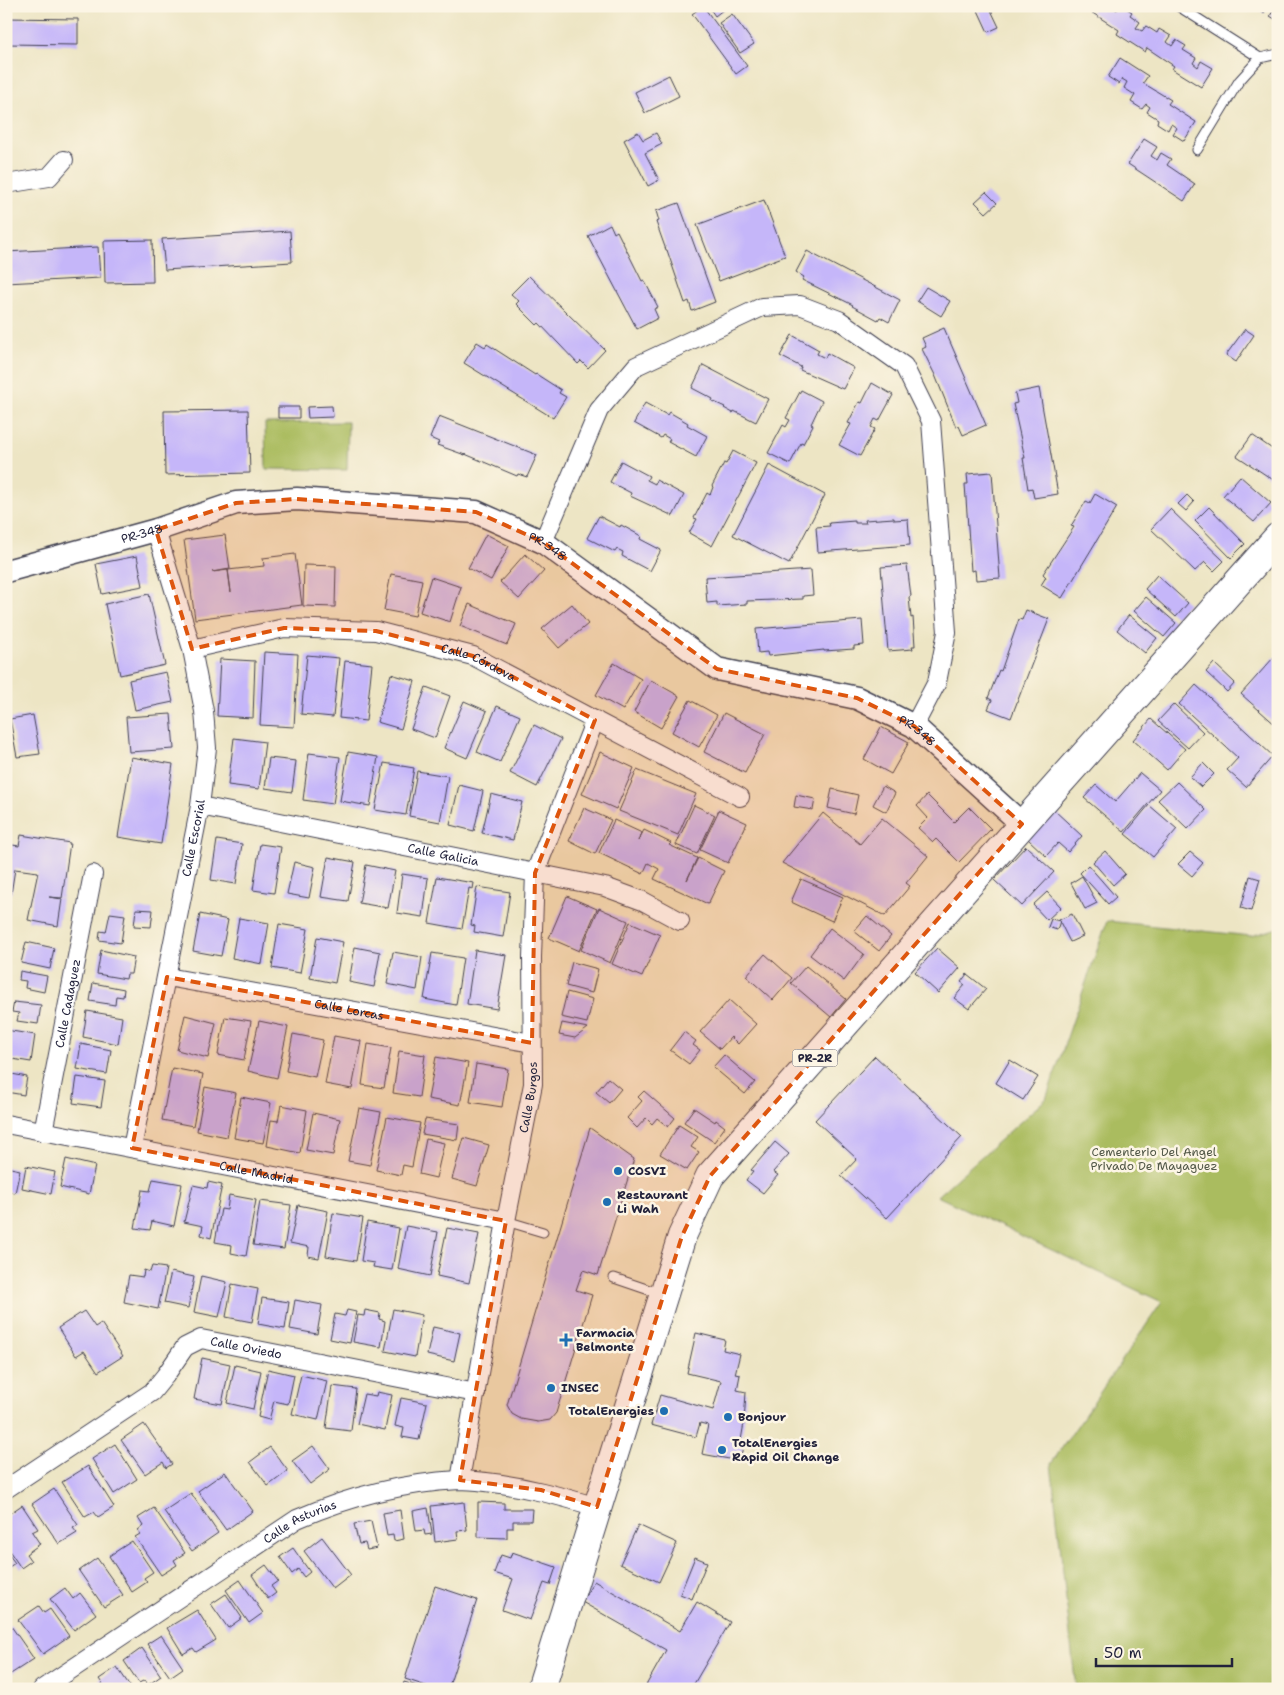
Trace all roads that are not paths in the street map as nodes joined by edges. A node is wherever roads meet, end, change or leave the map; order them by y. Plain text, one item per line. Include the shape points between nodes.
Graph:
1 (1178, 6) edge
2 (1278, 54) edge
3 (1260, 58) junction
4 (1197, 150) dead end
5 (64, 160) dead end
6 (6, 184) edge
7 (156, 530) junction
8 (1278, 537) edge
9 (543, 542) junction
10 (6, 570) edge
11 (192, 649) junction
12 (595, 720) junction
13 (914, 726) junction
14 (740, 797) dead end
15 (200, 806) junction
16 (1022, 824) junction
17 (535, 873) junction
18 (93, 874) dead end
19 (680, 921) dead end
20 (167, 977) junction
21 (532, 1043) junction
22 (6, 1124) edge
23 (43, 1132) junction
24 (132, 1148) junction
25 (506, 1221) junction
26 (543, 1232) dead end
27 (614, 1278) dead end
28 (664, 1295) junction
29 (476, 1393) junction
30 (460, 1480) junction
31 (6, 1489) edge
32 (597, 1507) junction
33 (42, 1689) edge
34 (541, 1689) edge

1 - 3 lane
2 - 3 lane
3 - 4 lane via 1239,81
5 - 6 street via 49,177
7 - 9 street, PR-348 / PR-348 via 236,502 297,499 476,512
7 - 10 street, PR-348 / PR-348
7 - 11 street, Calle Escorial
8 - 16 main road, PR-2R
9 - 13 street, PR-348 / PR-348 via 717,668 857,698
9 - 13 street via 600,410 636,366 762,307 800,305 839,320 904,366 931,421 947,632 936,682
11 - 12 street, Calle Córdova via 284,628 376,631 474,656
11 - 15 street, Calle Escorial via 204,711 207,748
12 - 14 street, Calle Córdova
12 - 17 street, Calle Burgos
13 - 16 street, PR-348 / PR-348
15 - 17 street, Calle Galicia
15 - 20 street, Calle Escorial
16 - 28 main road, PR-2R via 710,1176 682,1236
17 - 19 street, Calle Galicia via 605,887 643,901
17 - 21 street, Calle Burgos
18 - 23 street, Calle Cadaguez
20 - 21 street, Calle Lorcas
20 - 24 street, Calle Escorial
21 - 25 street, Calle Burgos via 533,1084
22 - 23 street, Calle Madrid
23 - 24 street, Calle Madrid
24 - 25 street, Calle Madrid
25 - 26 lane
25 - 29 street, Calle Burgos
27 - 28 lane
28 - 32 main road, PR-2R
29 - 30 street, Calle Burgos
29 - 31 street, Calle Oviedo via 201,1339 185,1347 152,1392
30 - 32 street, Calle Asturias via 542,1490
30 - 33 street, Calle Asturias via 371,1494 327,1506 297,1519
32 - 34 main road, PR-2R

